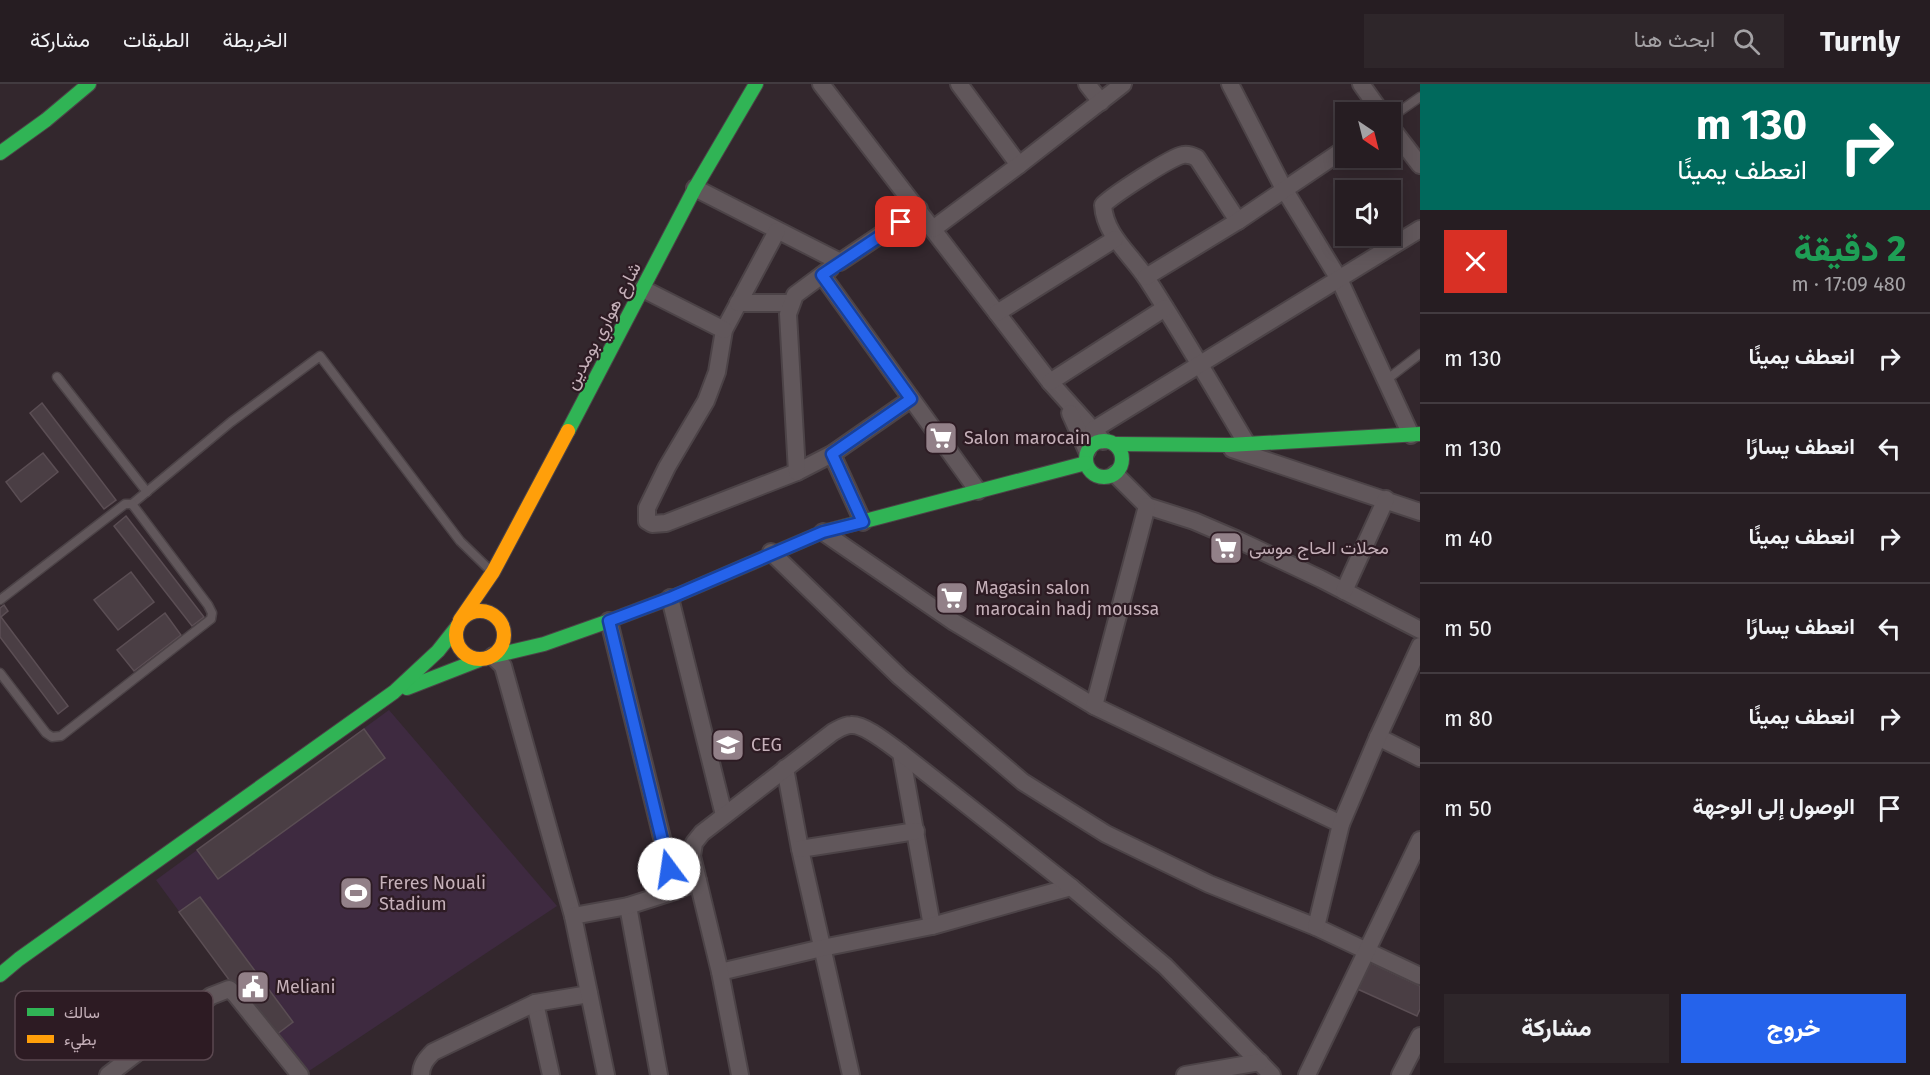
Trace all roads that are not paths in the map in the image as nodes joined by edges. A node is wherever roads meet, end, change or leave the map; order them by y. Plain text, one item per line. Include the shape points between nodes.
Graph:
1 (88, 84) edge
2 (756, 84) edge
3 (821, 84) edge
4 (959, 84) edge
5 (1087, 84) edge
6 (1123, 84) edge
7 (1232, 84) edge
8 (1361, 84) edge
9 (1420, 97) edge
10 (1101, 102) junction
11 (1374, 102) edge
12 (1401, 110) edge
13 (1401, 140) edge
14 (0, 153) edge
15 (1335, 155) edge
16 (1019, 165) junction
17 (1420, 165) edge
18 (694, 188) junction
19 (1284, 189) junction
20 (919, 209) junction
21 (1238, 221) junction
22 (933, 229) junction
23 (1420, 229) edge
24 (777, 231) junction
25 (1115, 239) junction
26 (840, 262) junction
27 (822, 275) junction
28 (1146, 277) junction
29 (1339, 279) junction
30 (643, 289) junction
31 (738, 303) junction
32 (791, 303) junction
33 (1165, 308) junction
34 (997, 313) junction
35 (724, 330) junction
36 (1419, 357) edge
37 (1199, 364) junction
38 (57, 377) dead end
39 (1386, 381) junction
40 (1050, 382) junction
41 (911, 399) junction
42 (1065, 401) junction
43 (1415, 435) edge
44 (1104, 438) junction
45 (1247, 444) junction
46 (1168, 447) junction
47 (1226, 447) junction
48 (832, 454) junction
49 (1087, 457) junction
50 (1118, 470) junction
51 (797, 472) junction
52 (147, 492) junction
53 (978, 492) junction
54 (1386, 499) junction
55 (132, 504) junction
56 (1147, 506) junction
57 (1420, 512) edge
58 (863, 522) junction
59 (823, 532) junction
60 (771, 552) junction
61 (493, 572) junction
62 (484, 587) junction
63 (1344, 591) junction
64 (670, 598) junction
65 (0, 600) edge
66 (496, 618) junction
67 (609, 621) junction
68 (459, 624) junction
69 (1420, 630) edge
70 (544, 644) junction
71 (1420, 646) edge
72 (486, 658) junction
73 (0, 673) edge
74 (394, 693) junction
75 (1094, 706) junction
76 (1378, 737) junction
77 (901, 753) junction
78 (1420, 758) edge
79 (785, 768) junction
80 (724, 815) junction
81 (1341, 824) junction
82 (916, 831) junction
83 (1420, 840) edge
84 (800, 849) junction
85 (698, 881) junction
86 (1071, 887) junction
87 (675, 891) junction
88 (627, 906) junction
89 (573, 916) junction
90 (932, 926) junction
91 (1316, 927) junction
92 (822, 948) junction
93 (1368, 952) junction
94 (19, 959) junction
95 (0, 963) edge
96 (720, 972) junction
97 (0, 975) edge
98 (1420, 976) edge
99 (589, 994) junction
100 (213, 995) edge
101 (535, 1003) junction
102 (1420, 1035) edge
103 (128, 1060) edge
104 (1260, 1062) junction
105 (108, 1075) edge
106 (300, 1075) edge
107 (421, 1075) edge
108 (551, 1075) edge
109 (606, 1075) edge
110 (659, 1075) edge
111 (740, 1075) edge
112 (851, 1075) edge
113 (1185, 1075) edge
114 (1272, 1075) edge
115 (1307, 1075) edge
116 (1400, 1075) edge

1 - 14 street
2 - 18 street, شارع هواري بومدين
3 - 20 street
4 - 16 street
5 - 10 street
6 - 10 street
7 - 19 street
8 - 11 street
9 - 12 lane
10 - 16 street
13 - 17 street
15 - 19 street
16 - 22 street
18 - 24 street
18 - 30 street, شارع هواري بومدين
19 - 21 street
19 - 29 street
20 - 22 street
20 - 26 street
21 - 25 street via 1197,158 1182,155 1103,205
21 - 28 street
22 - 34 street
23 - 29 street
24 - 26 street
24 - 31 street
25 - 28 street
25 - 34 street
26 - 27 street
27 - 32 street via 795,295
27 - 41 street
28 - 33 street
29 - 37 street
29 - 39 street
30 - 35 street
30 - 61 street, شارع هواري بومدين
31 - 32 street
31 - 35 street
32 - 51 street via 788,314
33 - 37 street
33 - 40 street
34 - 40 street
35 - 51 street via 717,372 706,401 667,466 647,508 647,521 666,523
36 - 39 lane
37 - 44 street
37 - 45 street
38 - 52 lane
39 - 43 street
40 - 42 street
41 - 48 street
41 - 53 street
42 - 44 street
42 - 49 street
43 - 45 street
44 - 46 street
44 - 49 street via 1091,446
44 - 50 street via 1122,455
45 - 47 street
46 - 47 street
46 - 50 street
47 - 54 street
48 - 51 street
48 - 58 street
49 - 50 street via 1088,469 1097,476
49 - 53 street
50 - 56 street
52 - 55 lane
52 - 61 lane via 231,422 320,356 460,541
53 - 58 street
54 - 57 street
54 - 63 street
55 - 65 lane via 124,504
55 - 73 lane via 208,605 210,619 61,736 46,733
56 - 63 street via 1236,539
56 - 75 street
58 - 59 street
59 - 60 street
59 - 75 street via 954,622
60 - 64 street
60 - 91 street via 900,677 1023,782 1106,834 1209,884
61 - 62 street, شارع هواري بومدين
62 - 66 street via 484,601
62 - 68 street, شارع هواري بومدين
63 - 69 street
64 - 67 street
64 - 80 street
66 - 68 street via 478,611
66 - 70 street via 519,638
66 - 72 street via 504,636 503,644
67 - 70 street
67 - 87 street
68 - 72 street via 459,649 471,658
68 - 74 street, شارع هواري بومدين via 438,651
70 - 72 street
71 - 76 street
72 - 74 street
72 - 89 street via 503,666
74 - 94 street
75 - 81 street
76 - 78 street
76 - 81 street
77 - 79 street via 852,724 842,726
77 - 82 street
77 - 86 street
79 - 80 street
79 - 84 street
80 - 85 street via 694,843 692,856
81 - 91 street
82 - 84 street
82 - 90 street
83 - 93 street
84 - 92 street
85 - 87 street
85 - 96 street
86 - 90 street
86 - 104 street via 1166,966
87 - 88 street
88 - 89 street
88 - 110 street
89 - 99 street
90 - 92 street
91 - 93 street
92 - 96 street
92 - 112 street
93 - 98 street
93 - 115 street
94 - 95 street
94 - 97 street
96 - 111 street
99 - 101 street
99 - 109 street
100 - 106 street via 229,989 235,993
101 - 107 street via 433,1052 425,1059
101 - 108 street
102 - 116 street
103 - 105 street
104 - 113 street
104 - 114 street

